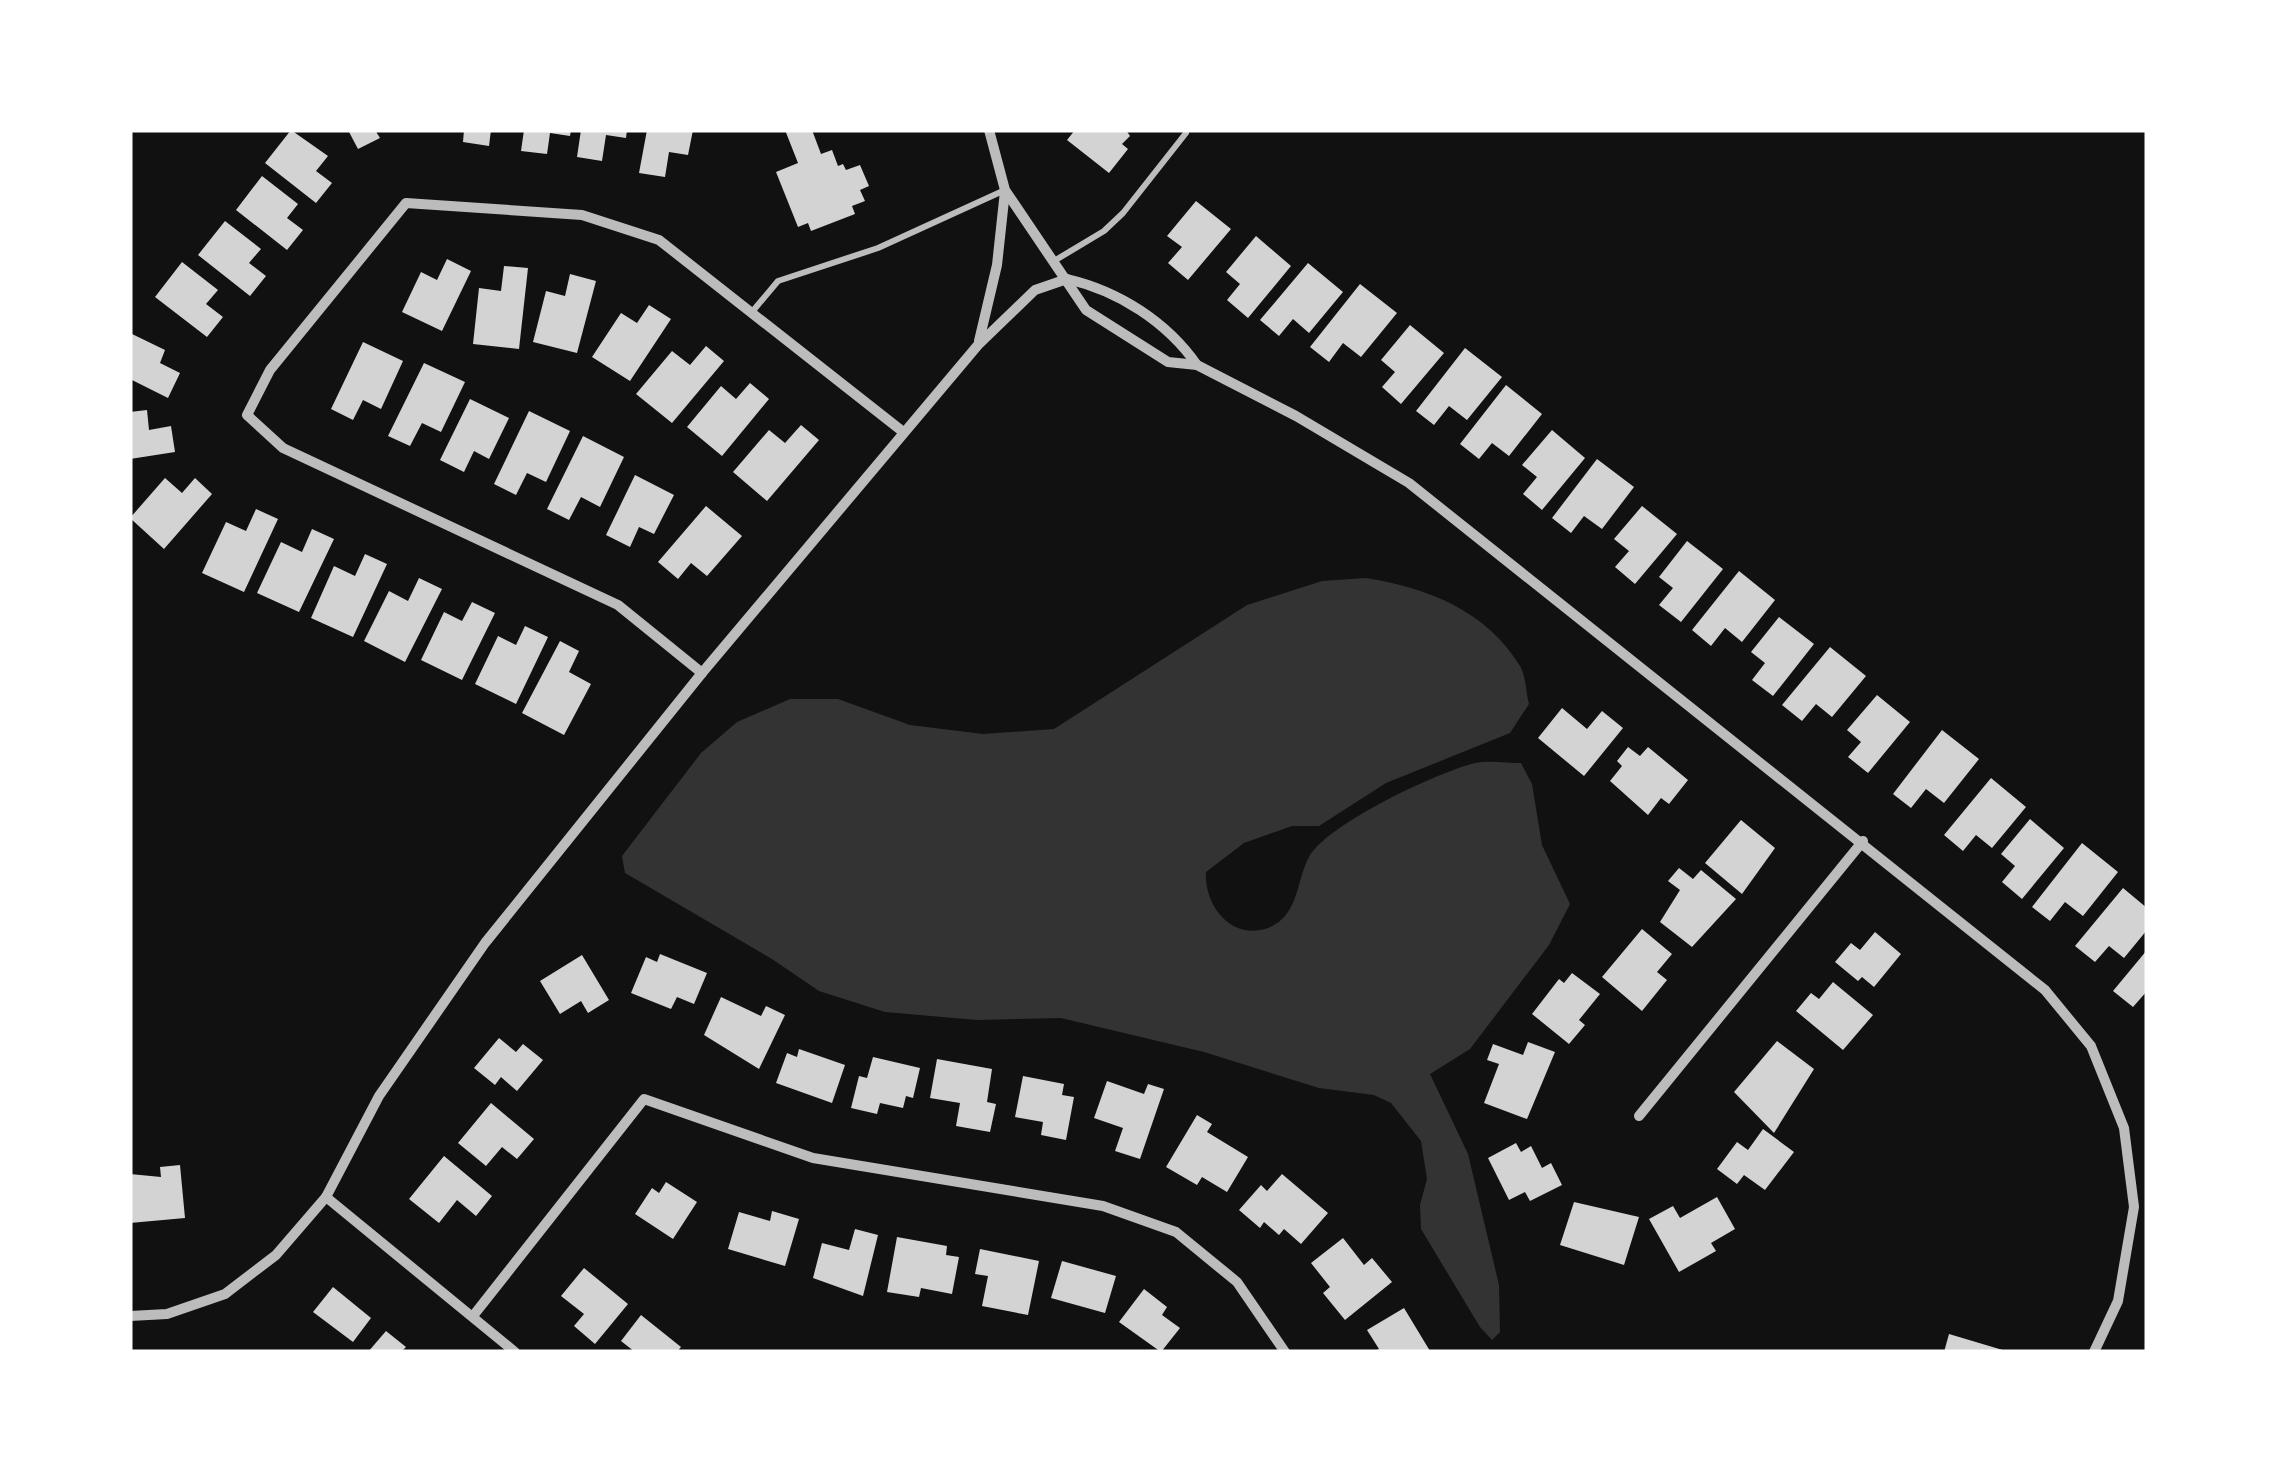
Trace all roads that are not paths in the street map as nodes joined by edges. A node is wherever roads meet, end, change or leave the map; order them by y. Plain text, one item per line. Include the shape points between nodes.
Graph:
1 (989, 130) edge
2 (1186, 134) dead end
3 (1005, 190) junction
4 (1054, 260) junction
5 (1067, 279) junction
6 (751, 313) junction
7 (978, 344) junction
8 (1197, 365) junction
9 (902, 432) junction
10 (702, 673) junction
11 (1863, 841) junction
12 (1639, 1116) dead end
13 (326, 1198) junction
14 (2141, 1207) edge
15 (130, 1316) edge
16 (473, 1316) junction
17 (515, 1352) edge
18 (1286, 1352) edge
19 (2094, 1352) edge

1 - 3 street
2 - 4 lane via 1123,213
3 - 4 street
3 - 6 lane via 878,248 778,281
3 - 7 street via 998,265
4 - 5 street
5 - 7 street via 1035,290
5 - 8 street via 1102,287 1177,336
5 - 8 street via 1086,310 1168,362
6 - 9 street
6 - 10 street via 658,240 582,214 406,204 270,370 247,414 283,448 618,605
7 - 9 street
8 - 11 street via 1409,483
9 - 10 street
10 - 13 street via 434,1015 379,1096
11 - 12 street
11 - 14 street via 2045,990 2092,1046 2124,1128
13 - 15 street via 276,1256 224,1294 167,1314
13 - 16 street
14 - 19 street via 2118,1300
16 - 17 street
16 - 18 street via 644,1099 813,1158 1103,1206 1176,1232 1237,1282

